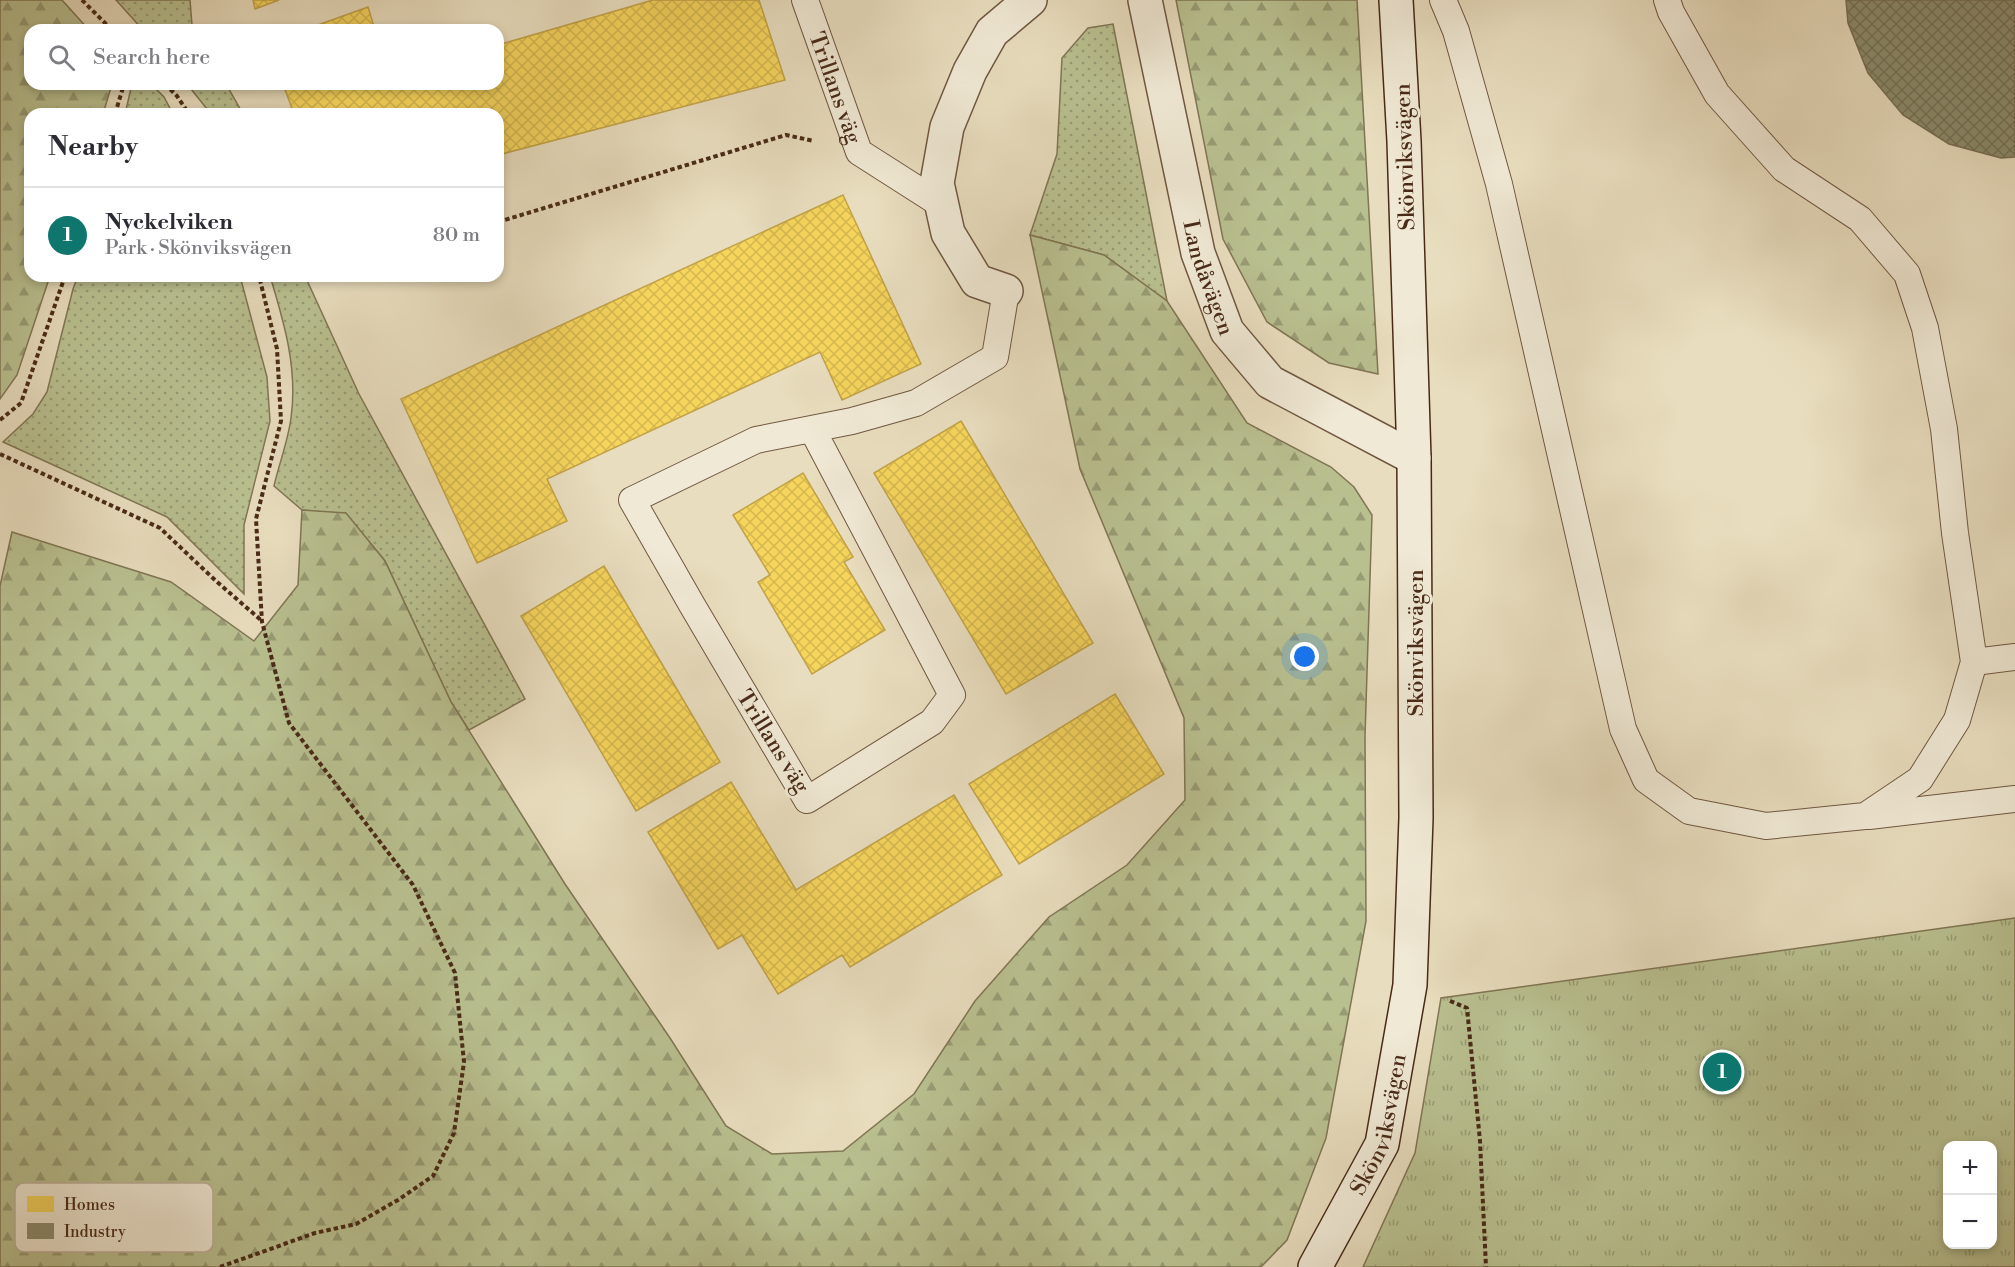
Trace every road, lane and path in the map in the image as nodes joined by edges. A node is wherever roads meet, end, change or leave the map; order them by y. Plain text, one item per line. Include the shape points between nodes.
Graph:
1 (82, 0) edge
2 (805, 0) edge
3 (1030, 0) edge
4 (1145, 0) edge
5 (1396, 0) edge
6 (1443, 0) edge
7 (1667, 0) edge
8 (106, 24) edge
9 (122, 90) edge
10 (171, 90) edge
11 (117, 108) edge
12 (185, 108) edge
13 (859, 152) junction
14 (942, 205) junction
15 (504, 220) edge
16 (63, 282) edge
17 (260, 282) edge
18 (1005, 291) joint
19 (0, 420) edge
20 (812, 429) junction
21 (0, 454) edge
22 (1414, 458) junction
23 (262, 622) junction
24 (2015, 657) edge
25 (1974, 662) junction
26 (2015, 798) edge
27 (1865, 816) junction
28 (1410, 985) junction
29 (220, 1267) edge
30 (1315, 1267) edge
31 (1486, 1267) edge

1 - 8 path
2 - 13 lane, Trillans väg
3 - 14 street, Trillans väg via 992,32 970,71 947,127 937,183
4 - 22 street, Landåvägen via 1198,253 1227,331 1270,382
5 - 22 street, Skönviksvägen
6 - 27 lane via 1456,30 1498,184 1623,729 1646,780 1689,811 1766,826
7 - 25 lane via 1717,94 1784,169 1860,219 1906,274 1926,328 1942,418
9 - 11 path
10 - 12 path
13 - 14 lane, Trillans väg
13 - 15 path via 786,135
14 - 18 street, Trillans väg via 948,233 977,281
16 - 19 path via 21,403
17 - 23 path via 277,349 280,421 256,519
18 - 20 lane, Trillans väg via 994,357 916,403
20 - 20 lane, Trillans väg via 952,695 932,722 807,800 632,500 756,440
21 - 23 path via 160,528
22 - 28 street, Skönviksvägen via 1416,818
23 - 29 path via 289,723 412,885 455,973 464,1062 454,1133 433,1176 356,1224 315,1233
24 - 25 lane
25 - 27 lane via 1957,720 1920,779
26 - 27 lane
28 - 30 street, Skönviksvägen via 1382,1143
28 - 31 path via 1467,1008 1480,1141

